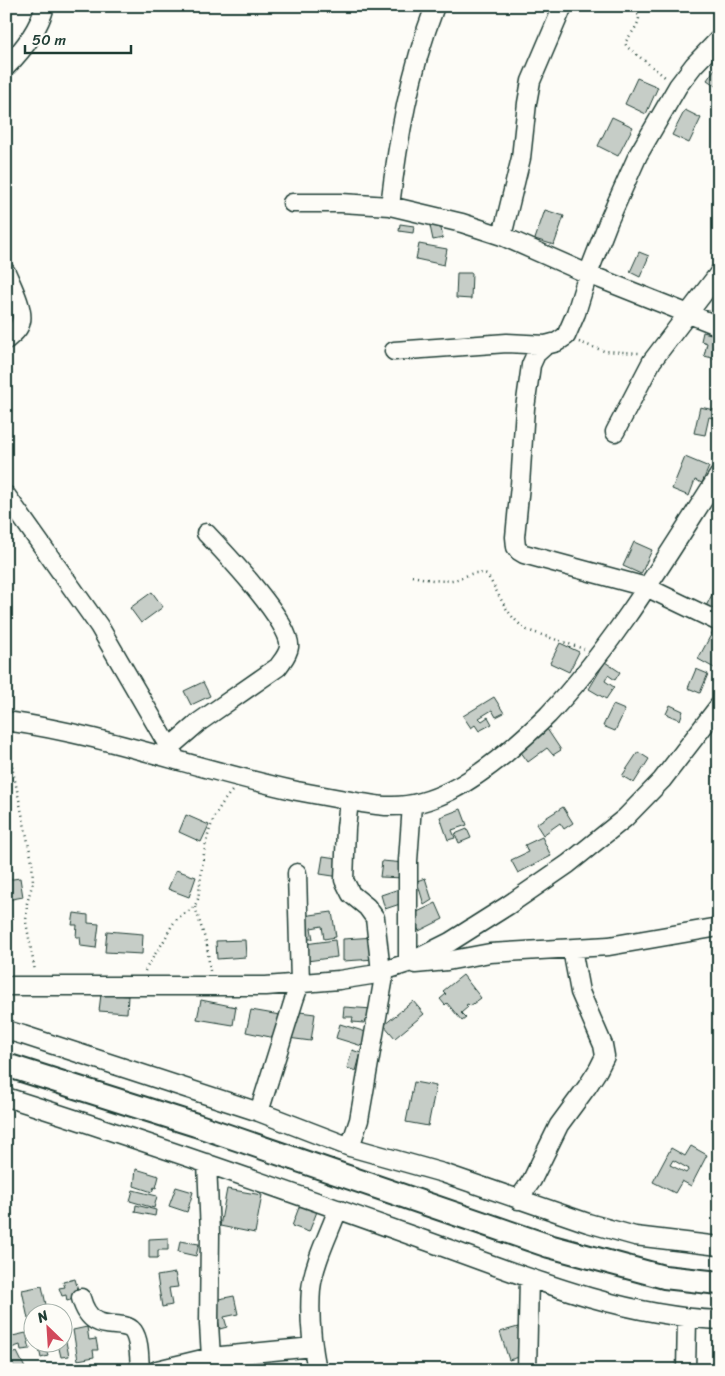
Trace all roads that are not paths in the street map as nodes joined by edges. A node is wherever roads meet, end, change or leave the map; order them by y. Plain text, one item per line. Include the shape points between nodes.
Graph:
1 (45, 6) edge
2 (434, 6) edge
3 (563, 6) edge
4 (719, 39) edge
5 (6, 68) edge
6 (292, 203) dead end
7 (390, 206) junction
8 (502, 236) junction
9 (6, 272) edge
10 (719, 273) edge
11 (588, 274) junction
12 (689, 313) junction
13 (719, 326) edge
14 (6, 340) edge
15 (546, 345) junction
16 (394, 351) dead end
17 (615, 432) dead end
18 (719, 475) edge
19 (6, 495) edge
20 (206, 533) dead end
21 (646, 587) junction
22 (719, 622) edge
23 (719, 706) edge
24 (9, 721) edge
25 (173, 753) junction
26 (349, 801) junction
27 (412, 805) junction
28 (297, 873) dead end
29 (719, 927) edge
30 (572, 949) junction
31 (406, 964) junction
32 (383, 972) junction
33 (300, 983) junction
34 (6, 986) edge
35 (6, 1030) edge
36 (6, 1065) edge
37 (6, 1097) edge
38 (259, 1112) junction
39 (350, 1147) junction
40 (207, 1162) junction
41 (518, 1200) junction
42 (338, 1209) junction
43 (719, 1246) edge
44 (529, 1278) junction
45 (719, 1283) edge
46 (81, 1298) dead end
47 (687, 1318) junction
48 (719, 1320) edge
49 (313, 1347) junction
50 (211, 1357) junction
51 (687, 1369) edge
52 (140, 1370) edge
53 (157, 1370) edge
54 (317, 1370) edge
55 (527, 1370) edge

1 - 5 street via 30,38
2 - 7 street via 409,89
3 - 8 street via 532,81 522,158
4 - 11 street via 678,86 638,156
6 - 7 street
7 - 8 street
8 - 11 street
9 - 14 street via 21,313 21,322
10 - 12 street
11 - 12 street
11 - 15 street via 566,336
12 - 13 street
12 - 17 street via 652,362
15 - 16 street via 507,343
15 - 21 street via 536,354 524,408 516,547 524,554
18 - 21 street
19 - 25 street via 99,626
20 - 25 street via 249,580 287,633 290,646 278,667 198,722
21 - 22 street
21 - 27 street via 600,654 547,716 492,764 461,785
23 - 31 street via 662,780 625,818 568,864 507,906 450,942
24 - 25 street
25 - 26 street via 242,778
26 - 27 street via 388,806
26 - 32 street via 344,880 351,894 367,906 375,918
27 - 31 street
28 - 33 street
29 - 30 street via 618,945
30 - 31 street via 490,953 447,962
30 - 41 street via 584,1002 605,1056 559,1125 532,1180
31 - 32 street
32 - 33 street
32 - 39 street via 362,1102
33 - 34 street via 266,986
33 - 38 street
35 - 38 street
36 - 45 main road via 196,1125 549,1246 664,1277
37 - 40 street
38 - 39 street
39 - 41 street
40 - 42 street
40 - 50 street
41 - 43 street via 635,1236
42 - 44 street
42 - 49 street via 316,1266 311,1289
44 - 47 street via 617,1304
44 - 55 street
46 - 52 street via 89,1315 98,1323 129,1328 133,1332
47 - 48 street
47 - 51 street
49 - 50 street
49 - 54 street
50 - 53 street

